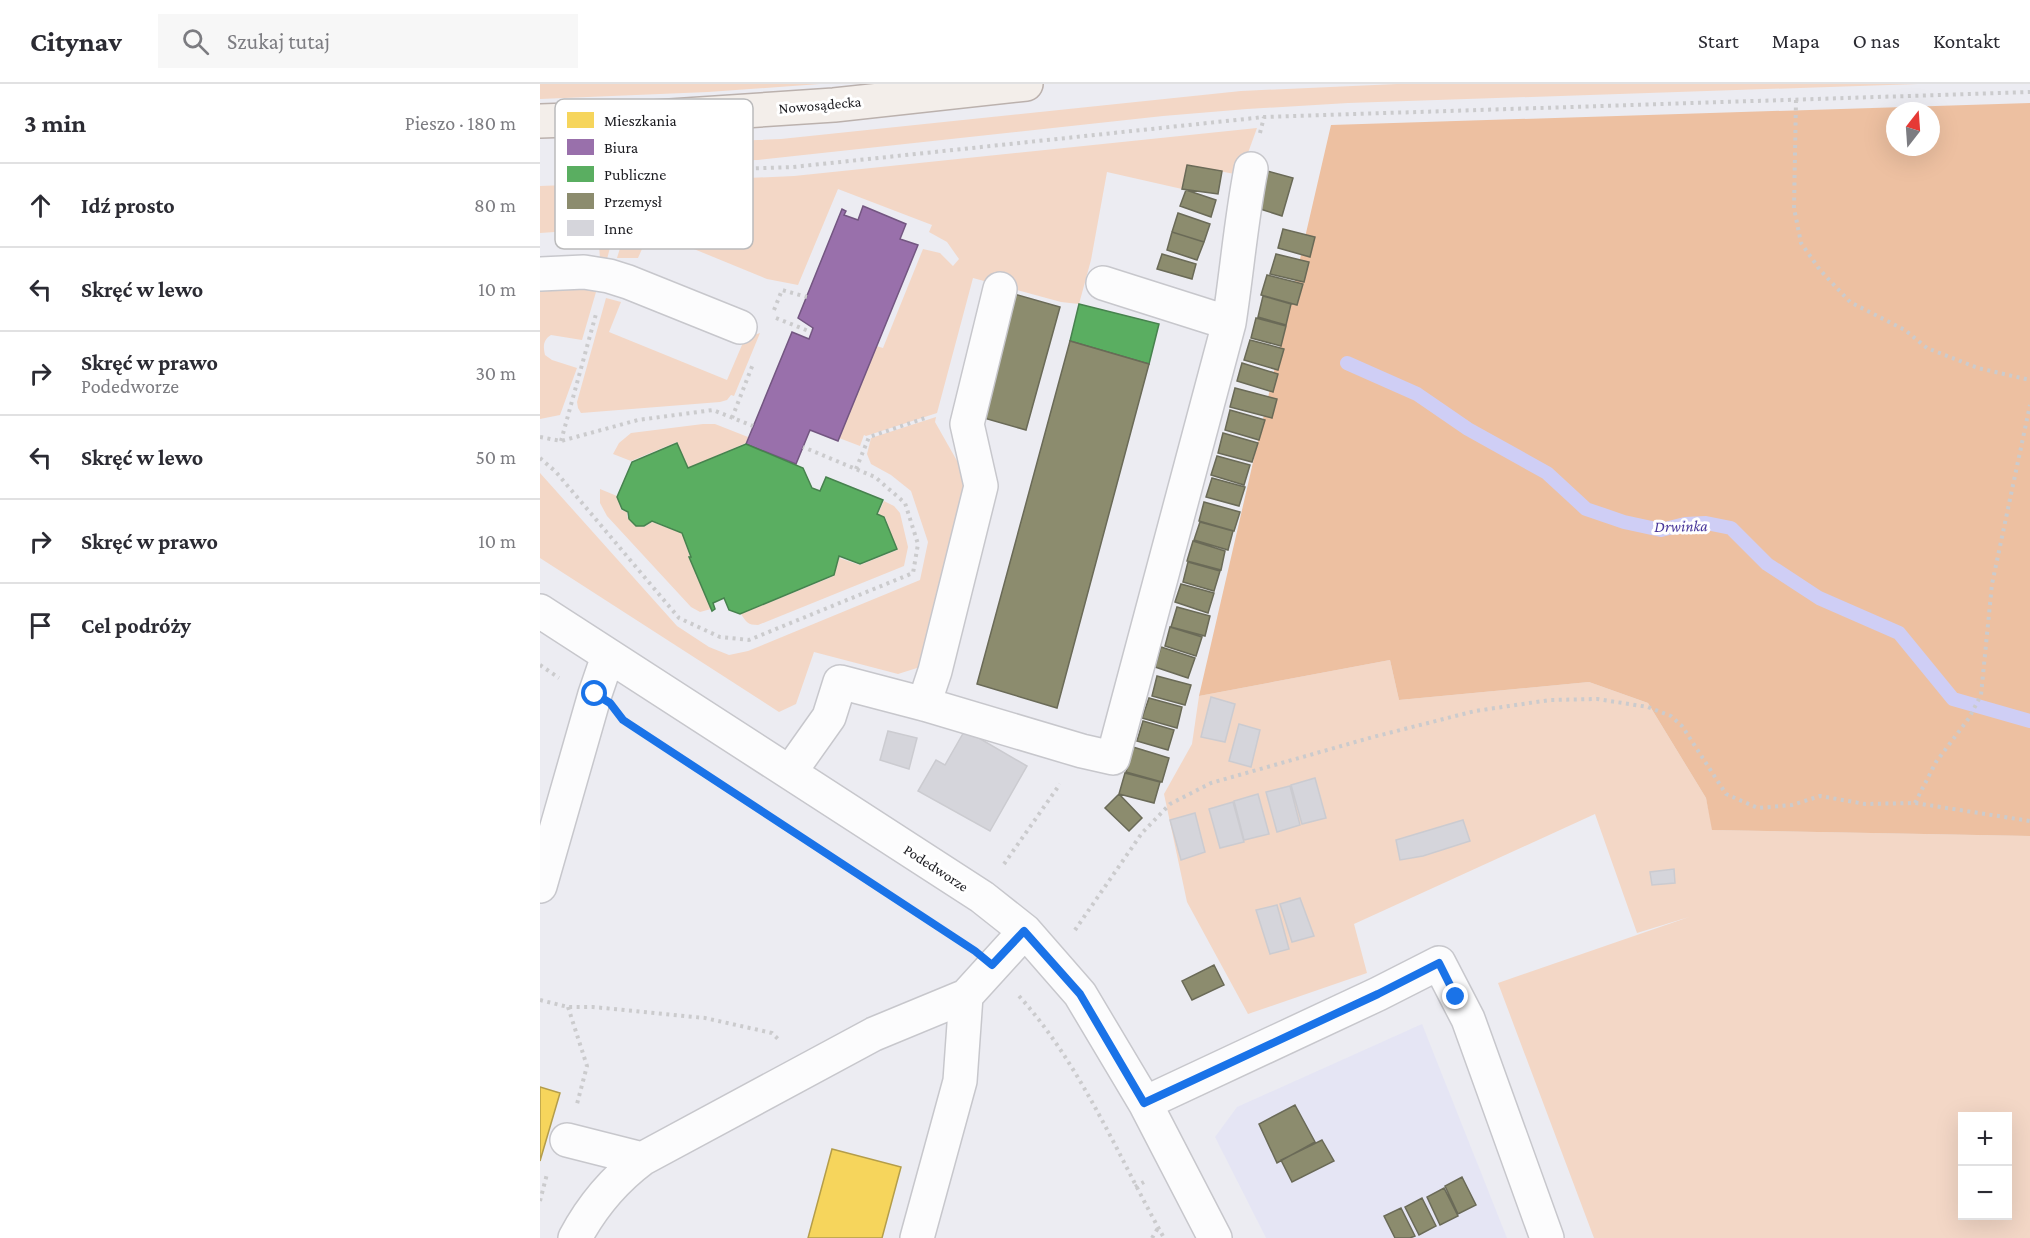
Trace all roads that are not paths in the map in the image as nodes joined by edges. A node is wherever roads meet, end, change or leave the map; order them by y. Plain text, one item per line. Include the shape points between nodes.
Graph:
1 (1026, 84) edge
2 (753, 110) edge
3 (555, 120) edge
4 (540, 121) edge
5 (1251, 169) dead end
6 (540, 274) edge
7 (1103, 284) dead end
8 (1000, 289) dead end
9 (1229, 323) junction
10 (740, 327) dead end
11 (540, 612) edge
12 (608, 656) junction
13 (924, 704) junction
14 (790, 772) junction
15 (540, 886) edge
16 (1024, 931) junction
17 (966, 996) junction
18 (1144, 1103) junction
19 (567, 1140) road end
20 (642, 1159) junction
21 (575, 1238) edge
22 (917, 1238) edge
23 (1215, 1238) edge
24 (1547, 1238) edge

1 - 2 main road, Nowosądecka
3 - 4 main road, Nowosądecka
5 - 9 street via 1241,216
6 - 10 street via 609,276
7 - 9 street
8 - 13 street via 967,424 981,486
9 - 13 street via 1113,758
11 - 12 street, Podedworze
12 - 14 street, Podedworze
12 - 15 street
13 - 14 street via 840,682 829,717
14 - 16 street, Podedworze via 982,897
16 - 17 street
16 - 18 street, Podedworze via 1080,994
17 - 20 street via 874,1034
17 - 22 street via 960,1081
18 - 23 street, Podedworze
18 - 24 street via 1439,963 1468,1019
19 - 20 street
20 - 21 street via 617,1180

